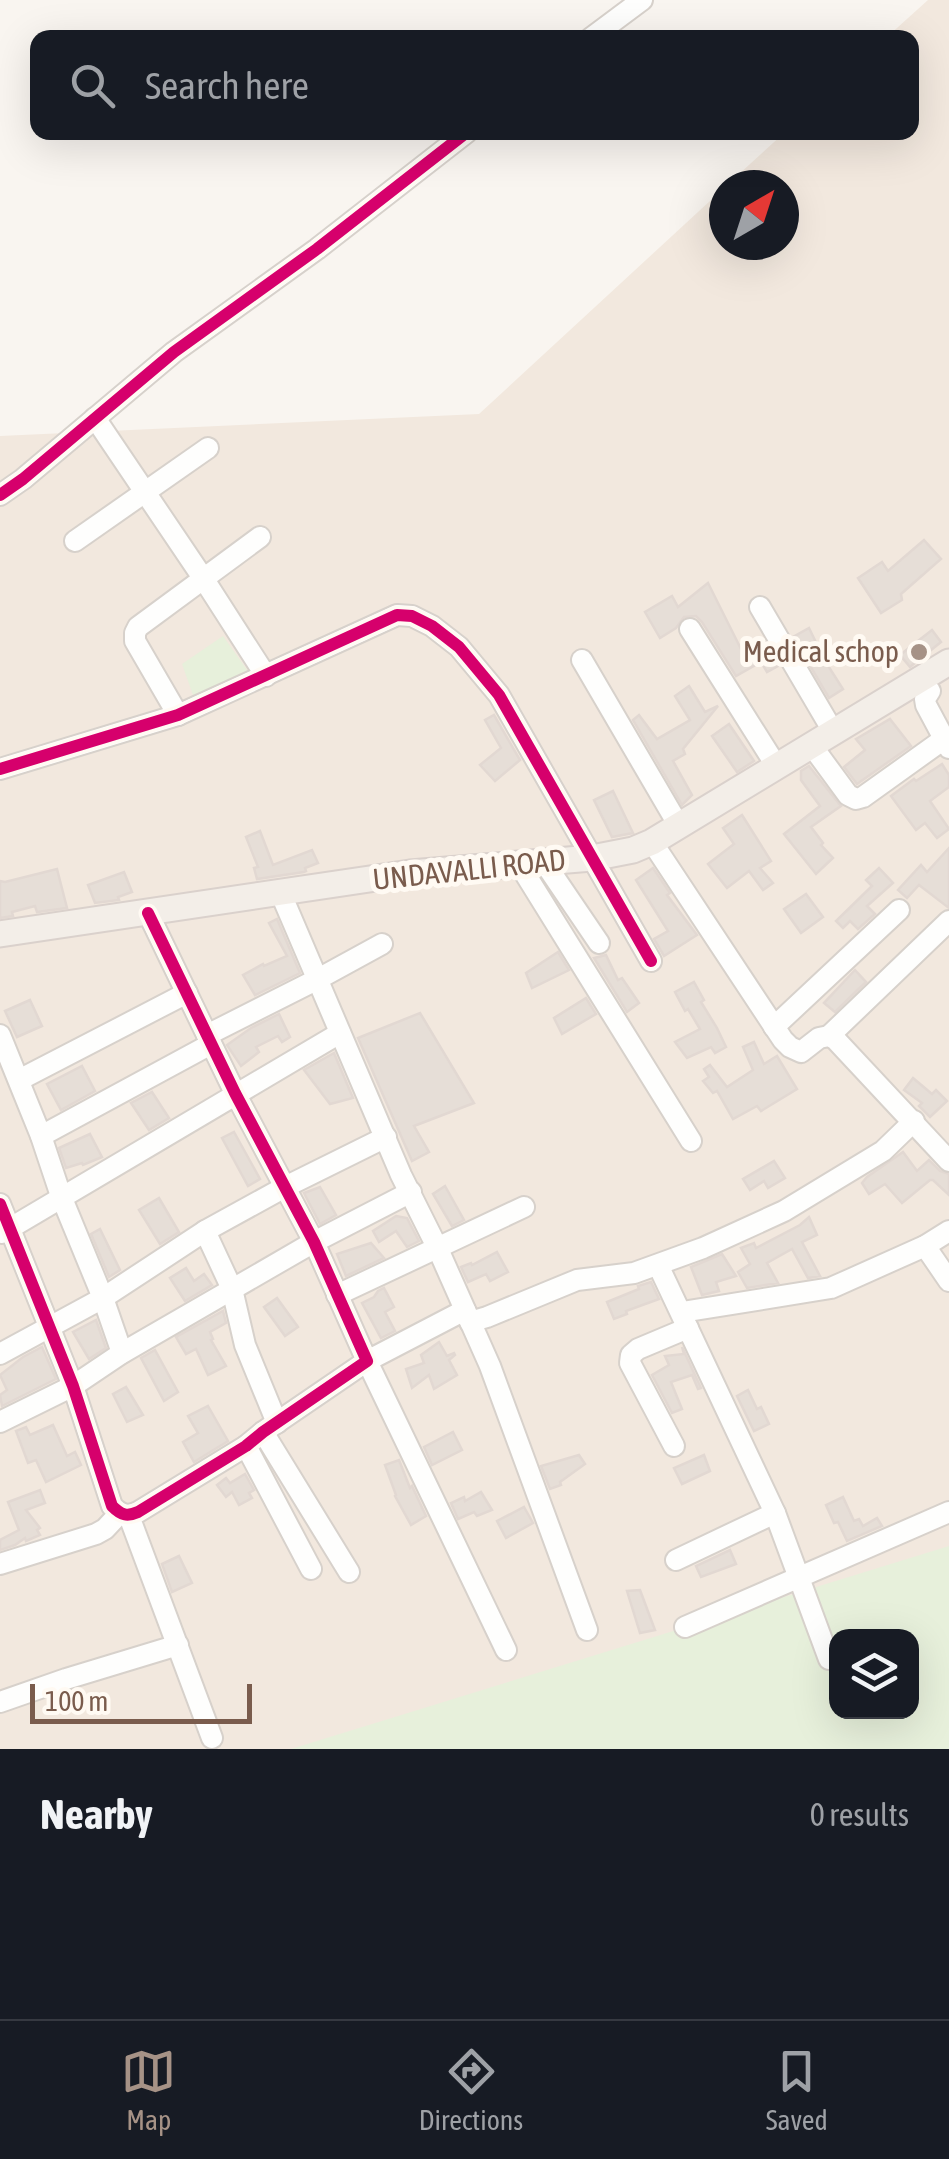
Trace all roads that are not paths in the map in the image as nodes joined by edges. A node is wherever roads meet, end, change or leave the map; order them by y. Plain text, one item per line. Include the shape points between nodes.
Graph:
1 (642, 0) edge
2 (602, 30) edge
3 (457, 140) edge
4 (95, 418) junction
5 (208, 448) dead end
6 (144, 490) junction
7 (0, 495) edge
8 (260, 537) dead end
9 (75, 541) dead end
10 (203, 578) junction
11 (760, 607) dead end
12 (690, 629) dead end
13 (582, 660) dead end
14 (949, 662) edge
15 (266, 676) junction
16 (933, 689) edge
17 (178, 714) junction
18 (823, 739) junction
19 (946, 743) edge
20 (778, 768) junction
21 (0, 770) edge
22 (679, 826) junction
23 (652, 842) junction
24 (592, 858) junction
25 (531, 863) junction
26 (280, 894) junction
27 (900, 910) dead end
28 (148, 913) junction
29 (949, 921) edge
30 (629, 923) junction
31 (0, 934) edge
32 (599, 943) junction
33 (382, 944) dead end
34 (578, 957) junction
35 (650, 961) dead end
36 (318, 979) junction
37 (187, 993) junction
38 (774, 1027) junction
39 (340, 1032) junction
40 (0, 1036) edge
41 (829, 1036) junction
42 (210, 1039) junction
43 (18, 1080) junction
44 (236, 1093) junction
45 (914, 1122) junction
46 (41, 1136) junction
47 (386, 1137) junction
48 (691, 1141) dead end
49 (948, 1158) edge
50 (285, 1187) junction
51 (411, 1192) junction
52 (61, 1196) junction
53 (0, 1204) edge
54 (524, 1207) dead end
55 (205, 1230) junction
56 (5, 1231) edge
57 (949, 1231) edge
58 (314, 1242) junction
59 (924, 1246) junction
60 (438, 1249) junction
61 (658, 1265) junction
62 (949, 1281) edge
63 (232, 1289) junction
64 (337, 1295) junction
65 (102, 1298) junction
66 (468, 1316) junction
67 (685, 1320) junction
68 (50, 1328) junction
69 (122, 1353) junction
70 (0, 1354) edge
71 (367, 1361) junction
72 (73, 1386) junction
73 (0, 1422) edge
74 (270, 1427) junction
75 (246, 1446) junction
76 (674, 1446) dead end
77 (949, 1512) edge
78 (776, 1513) junction
79 (124, 1514) junction
80 (676, 1560) dead end
81 (0, 1564) edge
82 (311, 1569) dead end
83 (350, 1572) dead end
84 (799, 1578) junction
85 (686, 1628) dead end
86 (587, 1630) dead end
87 (178, 1645) junction
88 (506, 1650) dead end
89 (829, 1658) dead end
90 (0, 1702) edge
91 (212, 1738) dead end

1 - 2 street
3 - 4 street
4 - 6 street
4 - 7 street
5 - 6 street
6 - 9 street
6 - 10 street
8 - 10 street
10 - 15 street
10 - 17 street via 134,633
11 - 18 street
12 - 20 street
13 - 22 street
14 - 16 main road, UNDAVALLI ROAD
15 - 17 street
15 - 24 street via 397,615 432,626 499,695
16 - 18 main road, UNDAVALLI ROAD
16 - 19 street via 926,704
17 - 21 street
18 - 19 street via 856,800
18 - 20 main road, UNDAVALLI ROAD
20 - 22 main road, UNDAVALLI ROAD
22 - 23 main road, UNDAVALLI ROAD
23 - 24 main road, UNDAVALLI ROAD
23 - 38 street
24 - 25 main road, UNDAVALLI ROAD
24 - 30 street
25 - 26 main road, UNDAVALLI ROAD
25 - 32 street
25 - 34 street
26 - 28 main road, UNDAVALLI ROAD
26 - 36 street
27 - 38 street
28 - 31 main road, UNDAVALLI ROAD
28 - 37 street
29 - 41 street
30 - 32 street
30 - 35 street
32 - 34 street
33 - 36 street
34 - 48 street
36 - 39 street
36 - 42 street
37 - 42 street
37 - 43 street
38 - 41 street via 801,1052
39 - 44 street
39 - 47 street
40 - 43 street
41 - 45 street
42 - 44 street
42 - 46 street
43 - 46 street
44 - 50 street
44 - 52 street
45 - 49 street
45 - 61 street via 883,1151 784,1210
46 - 52 street
47 - 50 street
47 - 51 street
50 - 55 street
50 - 58 street
51 - 58 street
51 - 60 street
52 - 56 street
52 - 65 street
53 - 56 street
54 - 60 street
55 - 63 street
55 - 65 street
56 - 68 street
57 - 59 street
58 - 63 street
58 - 64 street
59 - 62 street
59 - 67 street via 832,1288
60 - 64 street
60 - 66 street
61 - 66 street via 576,1280 487,1317
61 - 67 street
63 - 69 street
63 - 74 street
64 - 71 street
65 - 68 street
65 - 69 street
66 - 71 street
66 - 86 street
67 - 76 street via 638,1349 630,1362
67 - 78 street
68 - 70 street
68 - 72 street
69 - 72 street
71 - 74 street
71 - 88 street
72 - 73 street
72 - 79 street via 112,1506
74 - 75 street
74 - 83 street
75 - 79 street
75 - 82 street
77 - 84 street
78 - 80 street
78 - 84 street
79 - 81 street via 96,1534
79 - 87 street
84 - 85 street
84 - 89 street
87 - 90 street
87 - 91 street

